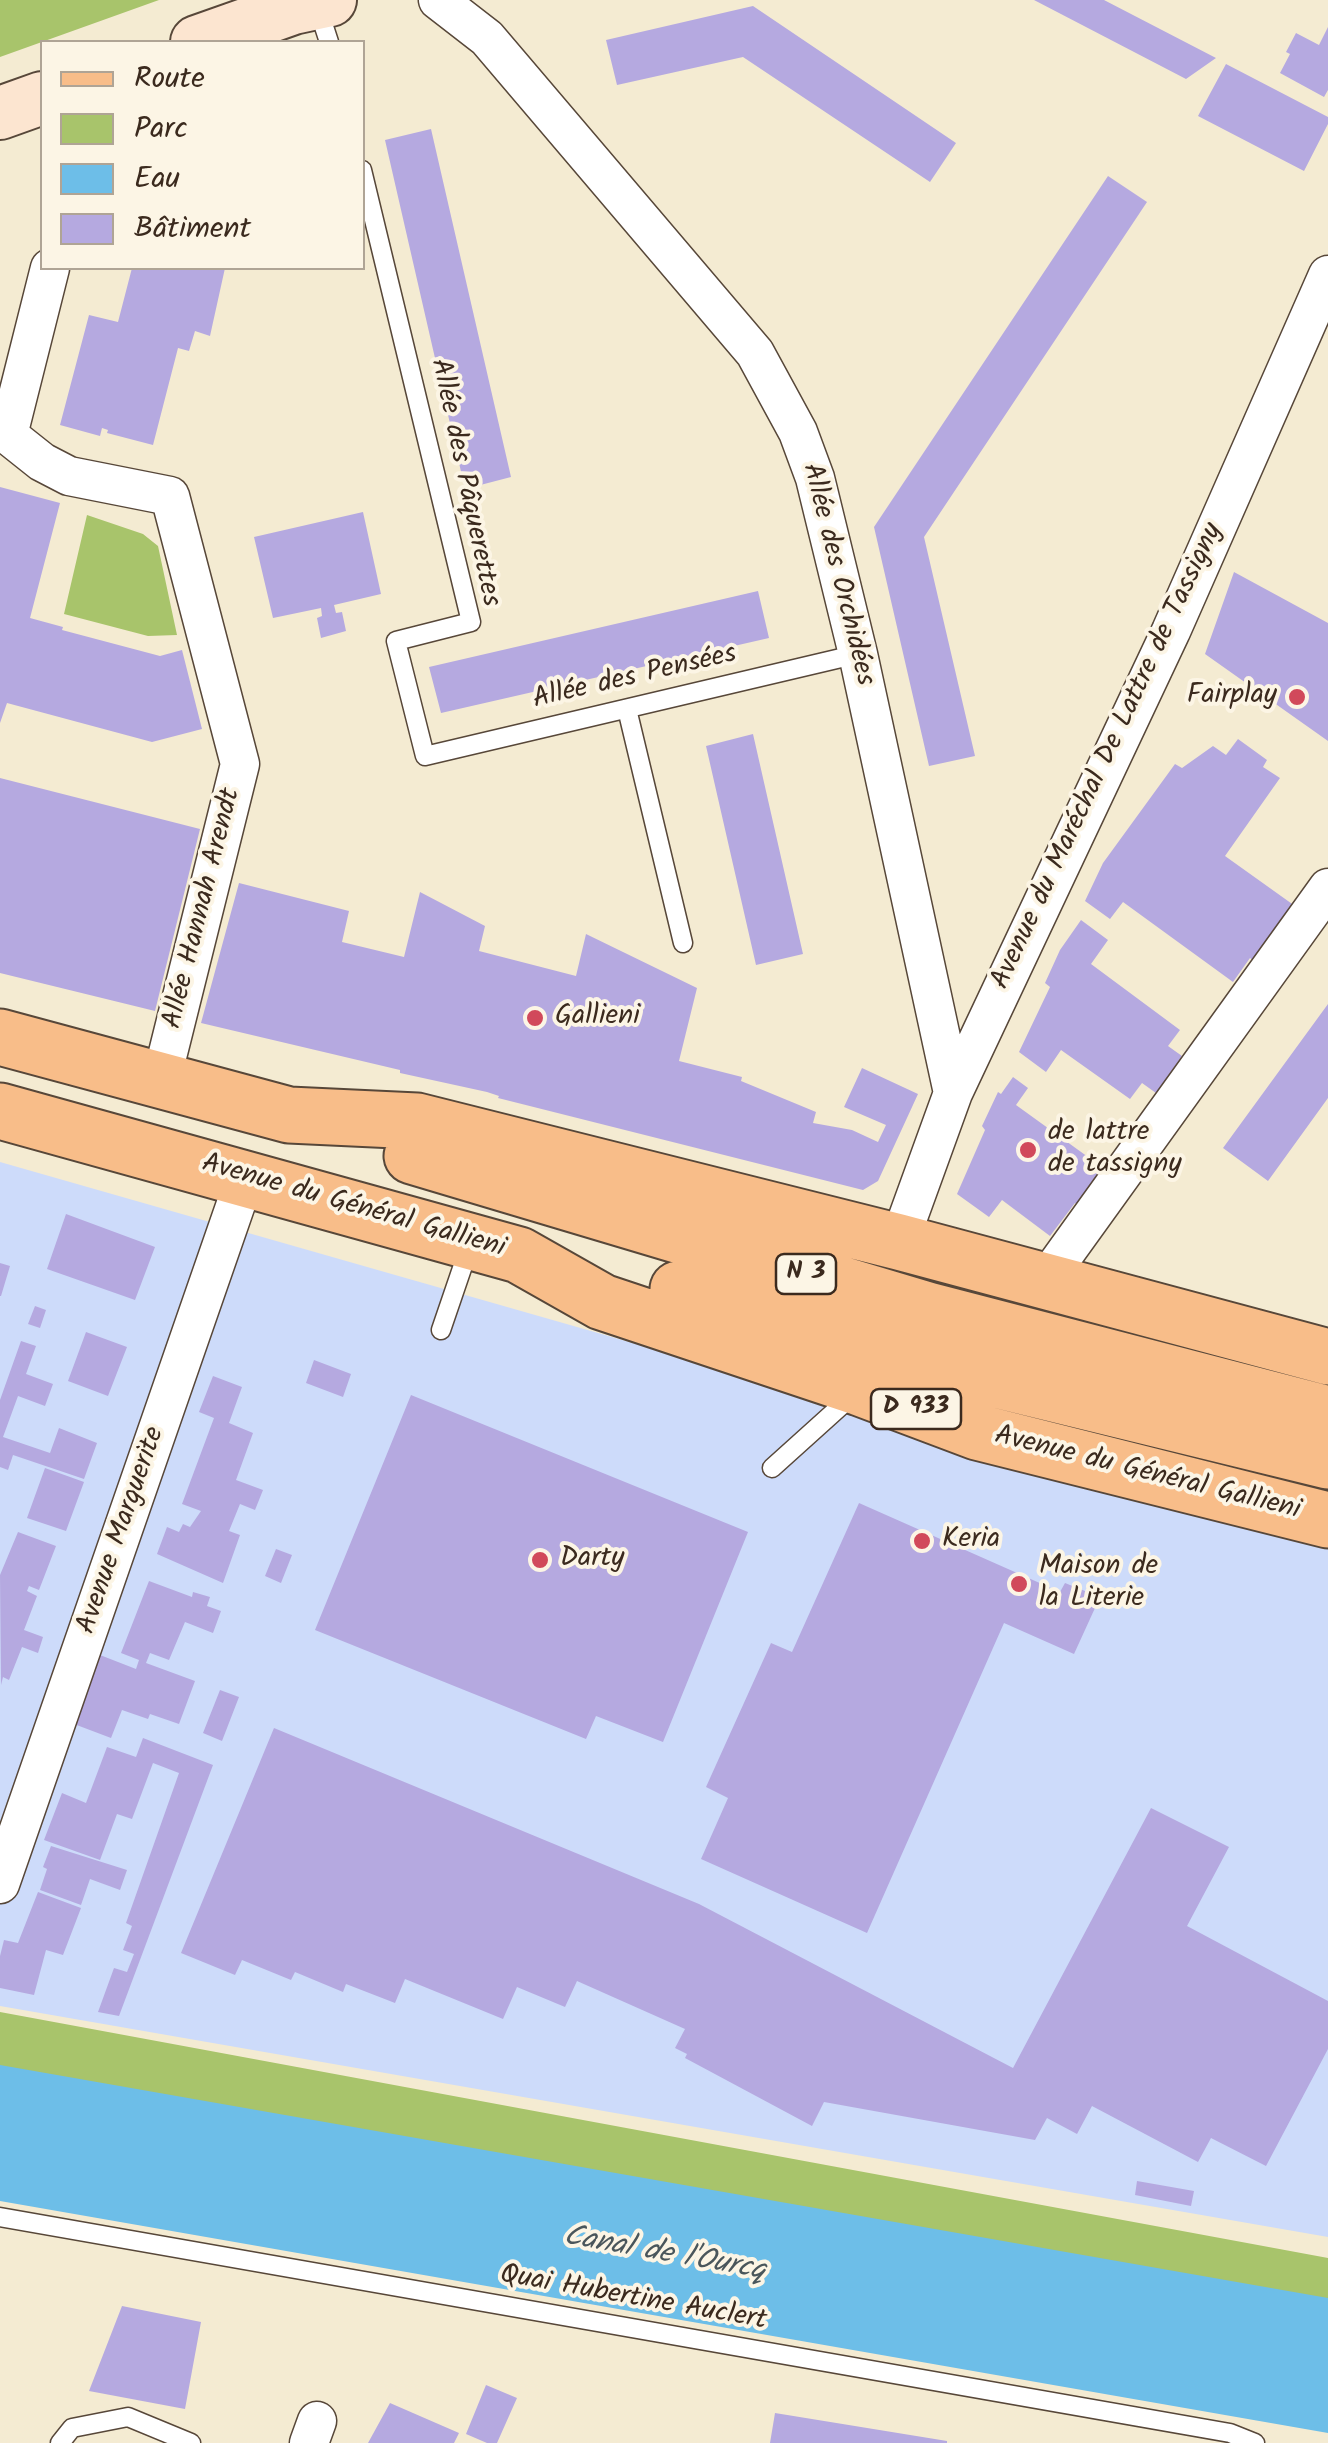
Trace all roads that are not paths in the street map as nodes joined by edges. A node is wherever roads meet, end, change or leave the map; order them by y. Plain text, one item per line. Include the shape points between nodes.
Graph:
1 (438, 0) edge
2 (482, 0) edge
3 (312, 11) edge
4 (488, 38) junction
5 (204, 40) edge
6 (40, 99) edge
7 (0, 113) edge
8 (365, 182) edge
9 (49, 270) edge
10 (1328, 276) edge
11 (858, 654) junction
12 (626, 709) junction
13 (425, 756) joint
14 (1328, 888) edge
15 (683, 943) dead end
16 (0, 1038) edge
17 (162, 1080) junction
18 (953, 1093) junction
19 (0, 1112) edge
20 (289, 1115) junction
21 (245, 1178) junction
22 (899, 1242) junction
23 (495, 1247) junction
24 (1045, 1281) junction
25 (441, 1330) dead end
26 (1328, 1357) edge
27 (860, 1388) junction
28 (1328, 1414) edge
29 (1328, 1461) edge
30 (772, 1468) dead end
31 (1328, 1520) edge
32 (0, 1884) edge
33 (0, 2218) edge
34 (60, 2443) edge
35 (190, 2443) edge
36 (1255, 2443) edge

1 - 4 street, Allée des Orchidées
2 - 4 street
3 - 5 street
4 - 11 street, Allée des Orchidées via 755,353 816,478
6 - 7 street
8 - 13 lane, Allée des Pâquerettes via 471,622 396,641
9 - 17 street, Allée Hannah Arendt via 8,434 70,476 170,496 240,764
10 - 18 street, Avenue du Maréchal De Lattre de Tassigny
11 - 12 lane, Allée des Pensées
11 - 18 street, Allée des Orchidées
12 - 13 lane, Allée des Pensées
12 - 15 lane
14 - 24 street
16 - 17 main road
17 - 20 main road
18 - 22 street, Avenue du Maréchal De Lattre de Tassigny
19 - 21 main road, Avenue du Général Gallieni / D 933
20 - 22 main road via 417,1121
20 - 28 main road, N 3 via 928,1310
21 - 23 main road, Avenue du Général Gallieni / D 933
21 - 32 street, Avenue Marguerite
22 - 24 main road
23 - 25 lane
23 - 27 main road, Avenue du Général Gallieni / D 933 via 602,1302
23 - 29 main road via 615,1270 906,1358
24 - 26 main road
27 - 30 lane
27 - 31 main road, Avenue du Général Gallieni / D 933 via 977,1432
33 - 36 lane, Quai Hubertine Auclert via 1230,2433
34 - 35 lane via 72,2428 128,2417

